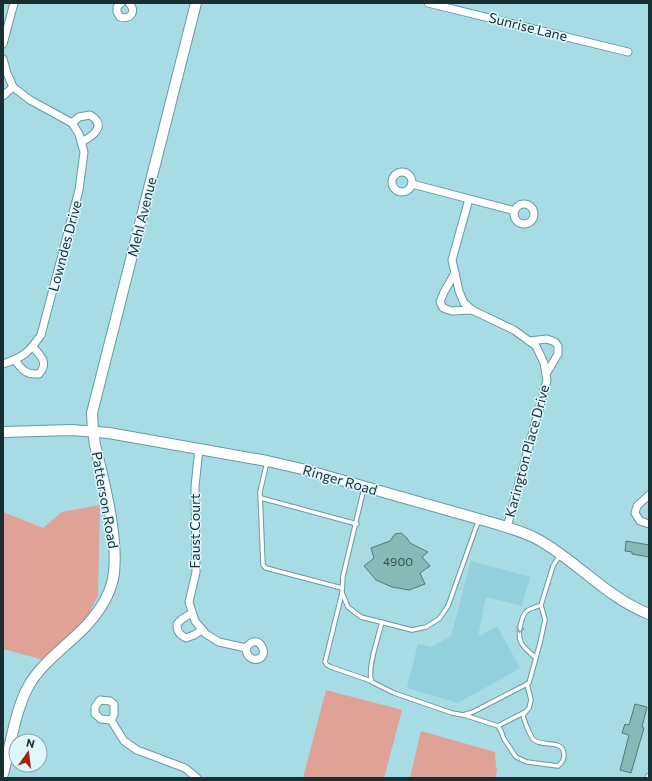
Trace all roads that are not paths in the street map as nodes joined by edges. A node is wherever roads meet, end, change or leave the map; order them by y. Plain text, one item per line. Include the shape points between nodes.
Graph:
1 (14, 3) edge
2 (121, 3) edge
3 (129, 3) edge
4 (196, 3) edge
5 (428, 3) edge
6 (438, 4) edge
7 (3, 44) edge
8 (628, 52) dead end
9 (3, 59) edge
10 (13, 87) junction
11 (3, 96) edge
12 (72, 123) junction
13 (81, 142) junction
14 (412, 184) dead end
15 (469, 199) junction
16 (515, 211) dead end
17 (455, 273) junction
18 (472, 310) junction
19 (530, 341) junction
20 (33, 347) junction
21 (15, 360) junction
22 (3, 364) edge
23 (546, 374) junction
24 (93, 431) junction
25 (3, 432) edge
26 (199, 448) junction
27 (267, 461) junction
28 (364, 487) junction
29 (649, 495) edge
30 (261, 498) junction
31 (479, 519) junction
32 (357, 524) junction
33 (649, 524) edge
34 (507, 527) junction
35 (560, 555) junction
36 (342, 590) junction
37 (541, 605) junction
38 (192, 613) junction
39 (649, 614) edge
40 (382, 622) junction
41 (202, 630) junction
42 (246, 648) dead end
43 (536, 658) junction
44 (371, 681) junction
45 (527, 684) junction
46 (525, 712) junction
47 (463, 714) junction
48 (111, 720) dead end
49 (498, 726) junction
50 (3, 774) edge
51 (197, 778) edge

1 - 7 street
2 - 3 street via 117,12 120,17 125,18 133,12
4 - 24 street, Mehl Avenue via 92,413
5 - 6 street, Sunrise Lane
6 - 8 street, Sunrise Lane
9 - 10 street
10 - 11 street
10 - 12 street via 30,100
12 - 13 street, Lowndes Drive
12 - 13 street via 79,117 90,115 95,118 98,125 96,132
13 - 20 street, Lowndes Drive via 84,152 79,190 41,335
14 - 15 street
15 - 16 street
15 - 17 street, Karington Place Drive via 452,260
17 - 18 street, Karington Place Drive via 464,303
17 - 18 street, Karington Place Drive via 440,302 443,308 452,311
18 - 19 street, Karington Place Drive via 514,330
19 - 23 street, Karington Place Drive via 541,356
19 - 23 street, Karington Place Drive via 547,339 558,346 558,354
20 - 21 street, Lowndes Drive
20 - 21 street via 44,363 38,374 30,374
21 - 22 street, Lowndes Drive
23 - 34 street, Karington Place Drive via 547,380
24 - 25 street, Ringer Road
24 - 26 street, Ringer Road
24 - 50 street, Patterson Road via 114,538 115,556 111,584 104,602 94,616 41,669 28,688
26 - 27 street, Ringer Road
26 - 38 street, Faust Court via 195,487 196,572 189,602
27 - 28 street, Ringer Road
27 - 30 lane
28 - 31 street, Ringer Road
28 - 32 lane
29 - 33 street via 639,502 636,513 640,521
30 - 32 lane
30 - 36 lane via 263,565
31 - 34 street, Ringer Road
31 - 40 lane via 448,606 439,619 426,627 412,630
32 - 36 lane via 343,576
34 - 35 street, Ringer Road via 534,538
35 - 37 lane via 553,566
35 - 39 street, Ringer Road via 612,594
36 - 40 lane via 348,607 361,617
36 - 44 lane via 326,662 331,667
37 - 43 lane via 545,620
37 -> 43 lane via 526,611 518,638
38 - 41 street, Faust Court
38 - 41 street via 177,624 177,630 186,638
40 - 44 lane via 371,666
41 - 42 street, Faust Court via 219,642
43 - 45 lane
44 - 47 lane via 394,693 452,713
45 - 46 lane via 531,700
45 - 47 lane via 473,712
46 - 49 lane
46 - 49 lane via 524,719 533,739 558,745 564,750 562,764 558,766 527,762 516,758
47 - 49 lane
48 - 51 street via 124,741 137,750 185,768

